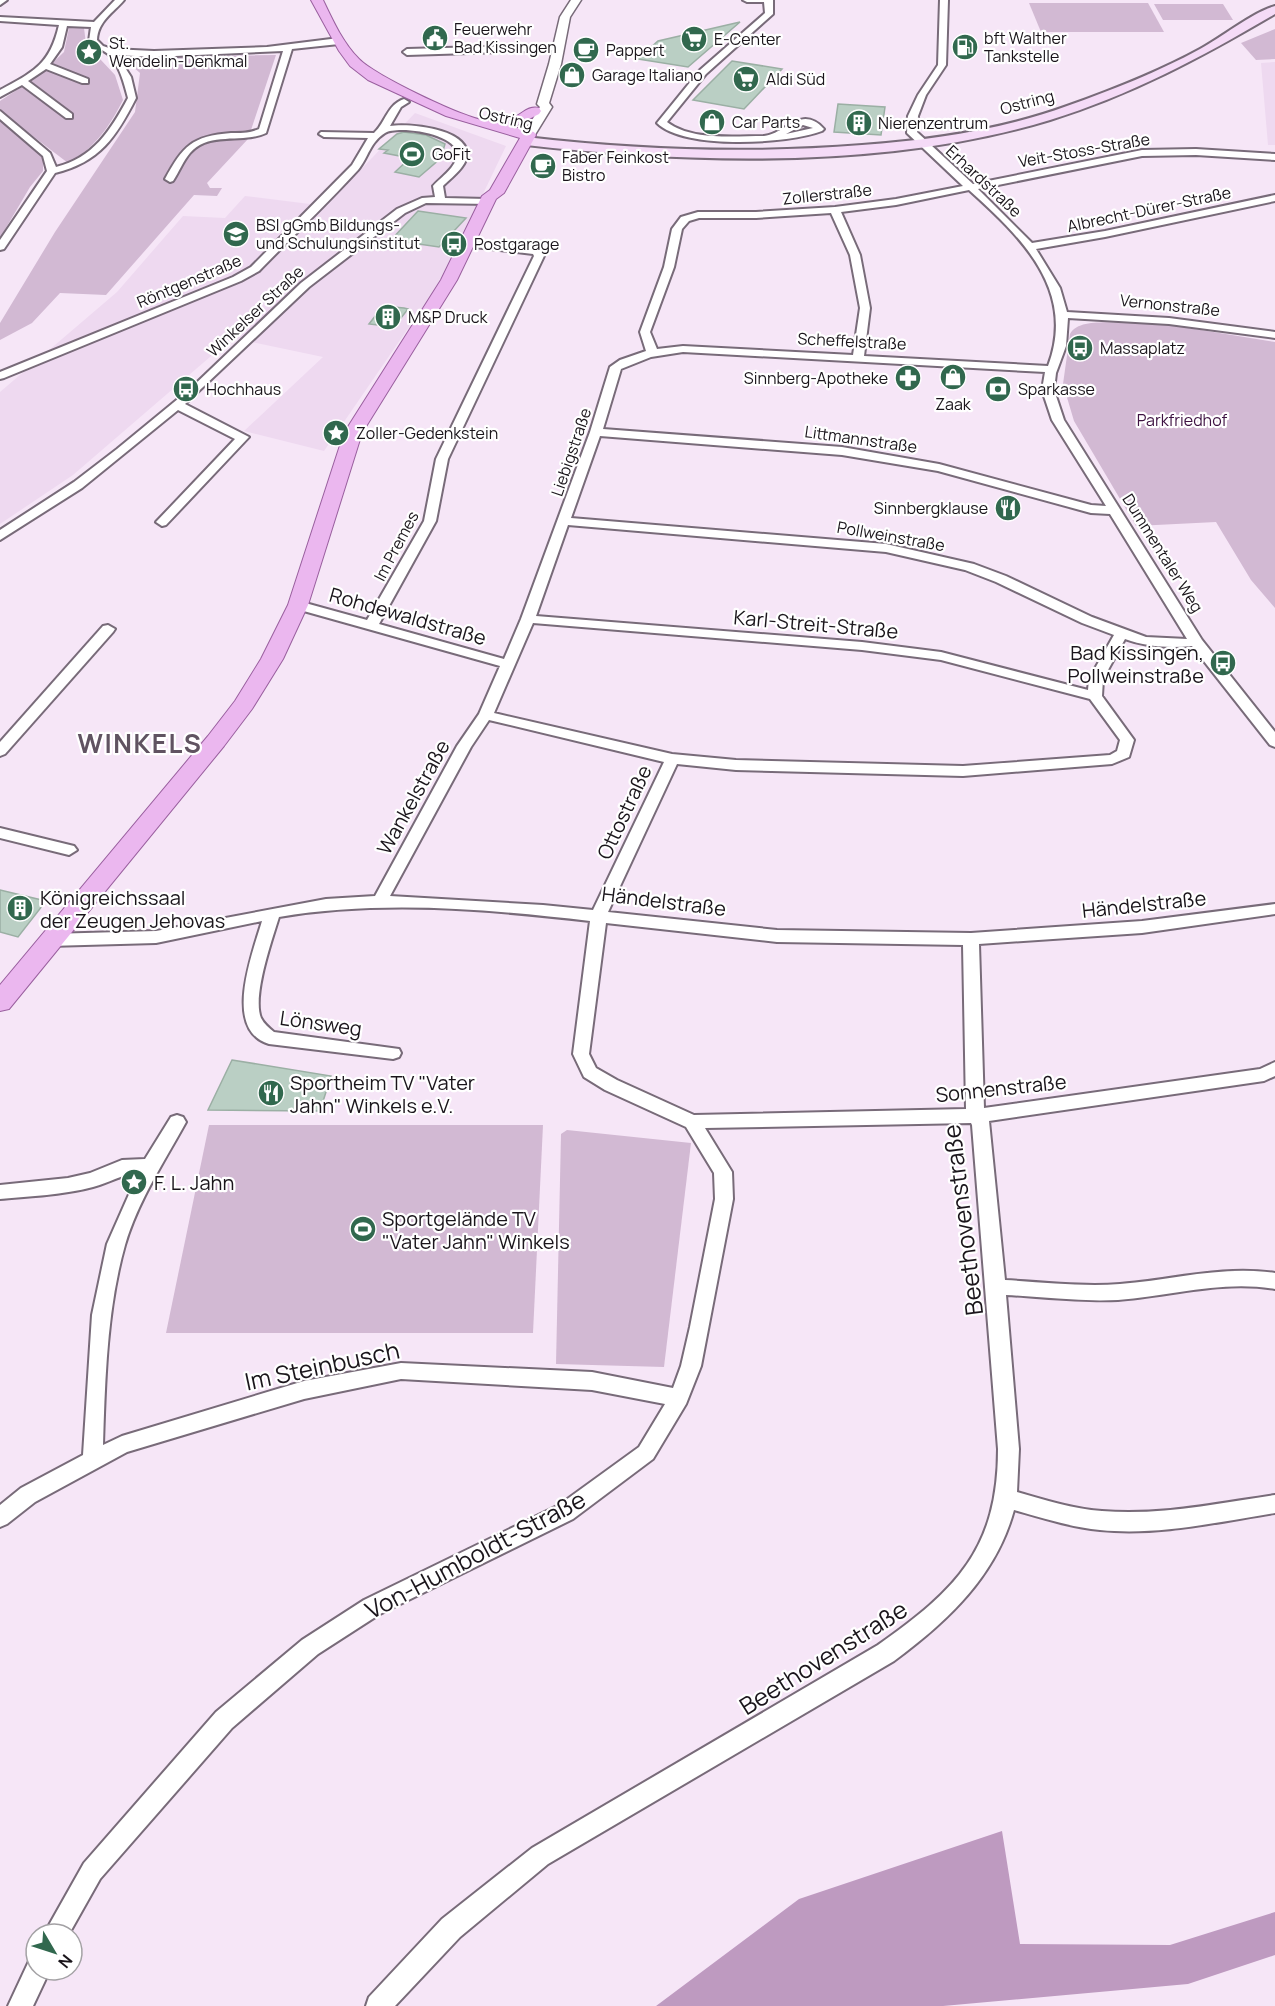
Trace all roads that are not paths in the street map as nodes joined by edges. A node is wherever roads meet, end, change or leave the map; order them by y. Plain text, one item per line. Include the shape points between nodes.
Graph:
1 (120, 0) edge
2 (317, 0) edge
3 (576, 0) edge
4 (747, 0) edge
5 (768, 0) edge
6 (944, 0) edge
7 (1275, 9) edge
8 (1275, 16) edge
9 (0, 19) edge
10 (1254, 21) junction
11 (63, 24) junction
12 (95, 25) junction
13 (339, 41) junction
14 (288, 48) junction
15 (558, 48) junction
16 (111, 52) junction
17 (407, 52) dead end
18 (44, 65) junction
19 (22, 81) junction
20 (85, 81) dead end
21 (0, 94) edge
22 (399, 96) junction
23 (538, 107) junction
24 (0, 114) edge
25 (456, 115) junction
26 (69, 116) dead end
27 (380, 133) junction
28 (324, 134) dead end
29 (777, 136) dead end
30 (522, 137) junction
31 (922, 143) junction
32 (1275, 157) edge
33 (52, 171) junction
34 (170, 179) dead end
35 (971, 187) junction
36 (1275, 198) edge
37 (440, 199) junction
38 (489, 199) junction
39 (835, 210) junction
40 (466, 243) junction
41 (0, 247) edge
42 (1029, 247) junction
43 (1062, 315) junction
44 (1275, 335) edge
45 (652, 352) junction
46 (858, 357) junction
47 (1050, 369) junction
48 (0, 376) edge
49 (178, 405) junction
50 (596, 432) junction
51 (1116, 511) junction
52 (564, 521) junction
53 (162, 522) dead end
54 (0, 536) edge
55 (298, 605) junction
56 (528, 619) junction
57 (372, 624) junction
58 (108, 629) dead end
59 (1122, 632) junction
60 (1196, 642) junction
61 (507, 664) junction
62 (1095, 696) junction
63 (486, 715) junction
64 (1275, 742) edge
65 (0, 751) edge
66 (672, 759) junction
67 (0, 832) edge
68 (69, 850) dead end
69 (380, 901) junction
70 (1275, 909) edge
71 (272, 913) junction
72 (599, 915) junction
73 (971, 939) junction
74 (49, 940) junction
75 (0, 1002) edge
76 (393, 1053) dead end
77 (1275, 1068) edge
78 (975, 1116) junction
79 (177, 1122) dead end
80 (692, 1122) junction
81 (150, 1166) junction
82 (0, 1192) edge
83 (1275, 1281) edge
84 (997, 1287) junction
85 (679, 1398) junction
86 (93, 1461) junction
87 (1007, 1498) junction
88 (1275, 1504) edge
89 (0, 1516) edge
90 (63, 1922) edge
91 (32, 1982) edge
92 (20, 2006) edge
93 (378, 2006) edge

1 - 12 street
2 - 13 main road, Ostring
3 - 15 street via 565,17
4 - 5 street
5 - 29 street via 769,14 703,72 662,123 671,131 699,136
6 - 31 street, Erhardstraße via 942,65 912,116 912,133
7 - 10 main road, Ostring
8 - 10 main road
9 - 11 street
10 - 31 main road, Ostring via 1198,54 1067,110 993,130
11 - 12 street
11 - 18 street via 59,45
12 - 16 street via 93,41
13 - 14 street
13 - 22 main road, Ostring via 356,63
14 - 16 street via 177,54
14 - 34 street via 263,131 247,136 211,137 195,143 184,153
15 - 17 street
15 - 23 street
16 - 33 street via 127,77 132,98 115,132 96,152 76,164
18 - 19 street
18 - 20 street
19 - 21 street
19 - 26 street
22 - 25 main road, Ostring via 406,93
22 - 27 street, Röntgenstraße
22 - 30 main road, Ostring via 453,123
23 - 25 main road via 519,122 508,124
23 - 30 street
24 - 33 street via 47,155
25 - 30 main road, Ostring
27 - 28 street
27 - 37 street via 405,126 425,129 458,144 462,152 460,163 438,186
27 - 48 street, Röntgenstraße via 369,142 356,166 255,269
30 - 31 main road, Ostring via 615,152 740,156 827,153
30 - 38 main road via 496,193
31 - 35 street, Erhardstraße
32 - 35 street, Veit-Stoss-Straße via 1142,153
33 - 41 street
35 - 39 street, Zollerstraße
35 - 42 street, Erhardstraße
36 - 42 street, Albrecht-Dürer-Straße
37 - 38 street, Winkelser Straße
37 - 49 street, Winkelser Straße via 425,200 401,211 348,250 305,285
38 - 40 main road
39 - 45 street, Zollerstraße via 698,215 685,219 677,229 669,267 645,332
39 - 46 street via 855,255 865,308
40 - 55 main road via 449,280 353,433
40 - 57 street, Im Premes via 525,248 538,251 539,256 442,459 430,521
42 - 43 street, Erhardstraße via 1056,291
43 - 44 street, Vernonstraße via 1131,316
43 - 47 street via 1060,345
45 - 46 street, Scheffelstraße via 683,349
45 - 50 street, Liebigstraße via 616,367
46 - 47 street, Scheffelstraße
47 - 51 street, Dummentaler Weg via 1048,391 1058,420
49 - 53 street via 243,437
49 - 54 street, Winkelser Straße via 78,484
50 - 51 street, Littmannstraße via 852,452 939,468 1091,509
50 - 52 street, Liebigstraße
51 - 60 street, Dummentaler Weg
52 - 56 street, Liebigstraße
52 - 59 street, Pollweinstraße via 886,548 969,567
55 - 57 street, Rohdewaldstraße
55 - 74 main road via 244,705 177,791
56 - 61 street, Liebigstraße
56 - 62 street, Karl-Streit-Straße via 941,656
57 - 61 street, Rohdewaldstraße
58 - 65 street
59 - 60 street, Pollweinstraße via 1144,641
59 - 62 street via 1096,679
60 - 64 street, Dummentaler Weg
61 - 63 street, Liebigstraße
62 - 66 street via 1127,740 1124,754 1112,759 952,771 736,765
63 - 66 street
63 - 69 street, Wankelstraße via 464,747
66 - 72 street, Ottostraße
67 - 68 street
69 - 71 street, Händelstraße
69 - 72 street, Händelstraße
70 - 73 street, Händelstraße via 1142,927
71 - 74 street, Händelstraße via 156,937
71 - 76 street, Lönsweg via 254,980 252,1016 257,1026 269,1038
72 - 73 street, Händelstraße via 777,936
72 - 80 street via 580,1054 590,1072 611,1085
73 - 78 street, Beethovenstraße
74 - 75 main road
77 - 78 street, Sonnenstraße via 1264,1075
78 - 80 street, Sonnenstraße
78 - 84 street, Beethovenstraße via 981,1123
79 - 81 street
80 - 85 street, Von-Humboldt-Straße via 723,1172 724,1199 698,1336
81 - 82 street via 122,1167 93,1180
81 - 86 street via 116,1244 102,1315
83 - 84 street via 1249,1277 1118,1292
84 - 87 street, Beethovenstraße via 1009,1464
85 - 86 street, Im Steinbusch via 592,1381 401,1371 304,1390 200,1420 122,1445
85 - 90 street, Von-Humboldt-Straße via 646,1453 566,1512 372,1607 310,1647 224,1720 92,1871
86 - 89 street, Im Steinbusch via 28,1495
87 - 88 street via 1081,1519 1103,1521 1161,1519
87 - 93 street, Beethovenstraße via 981,1562 927,1624 886,1653 540,1856 451,1928
91 - 92 street

